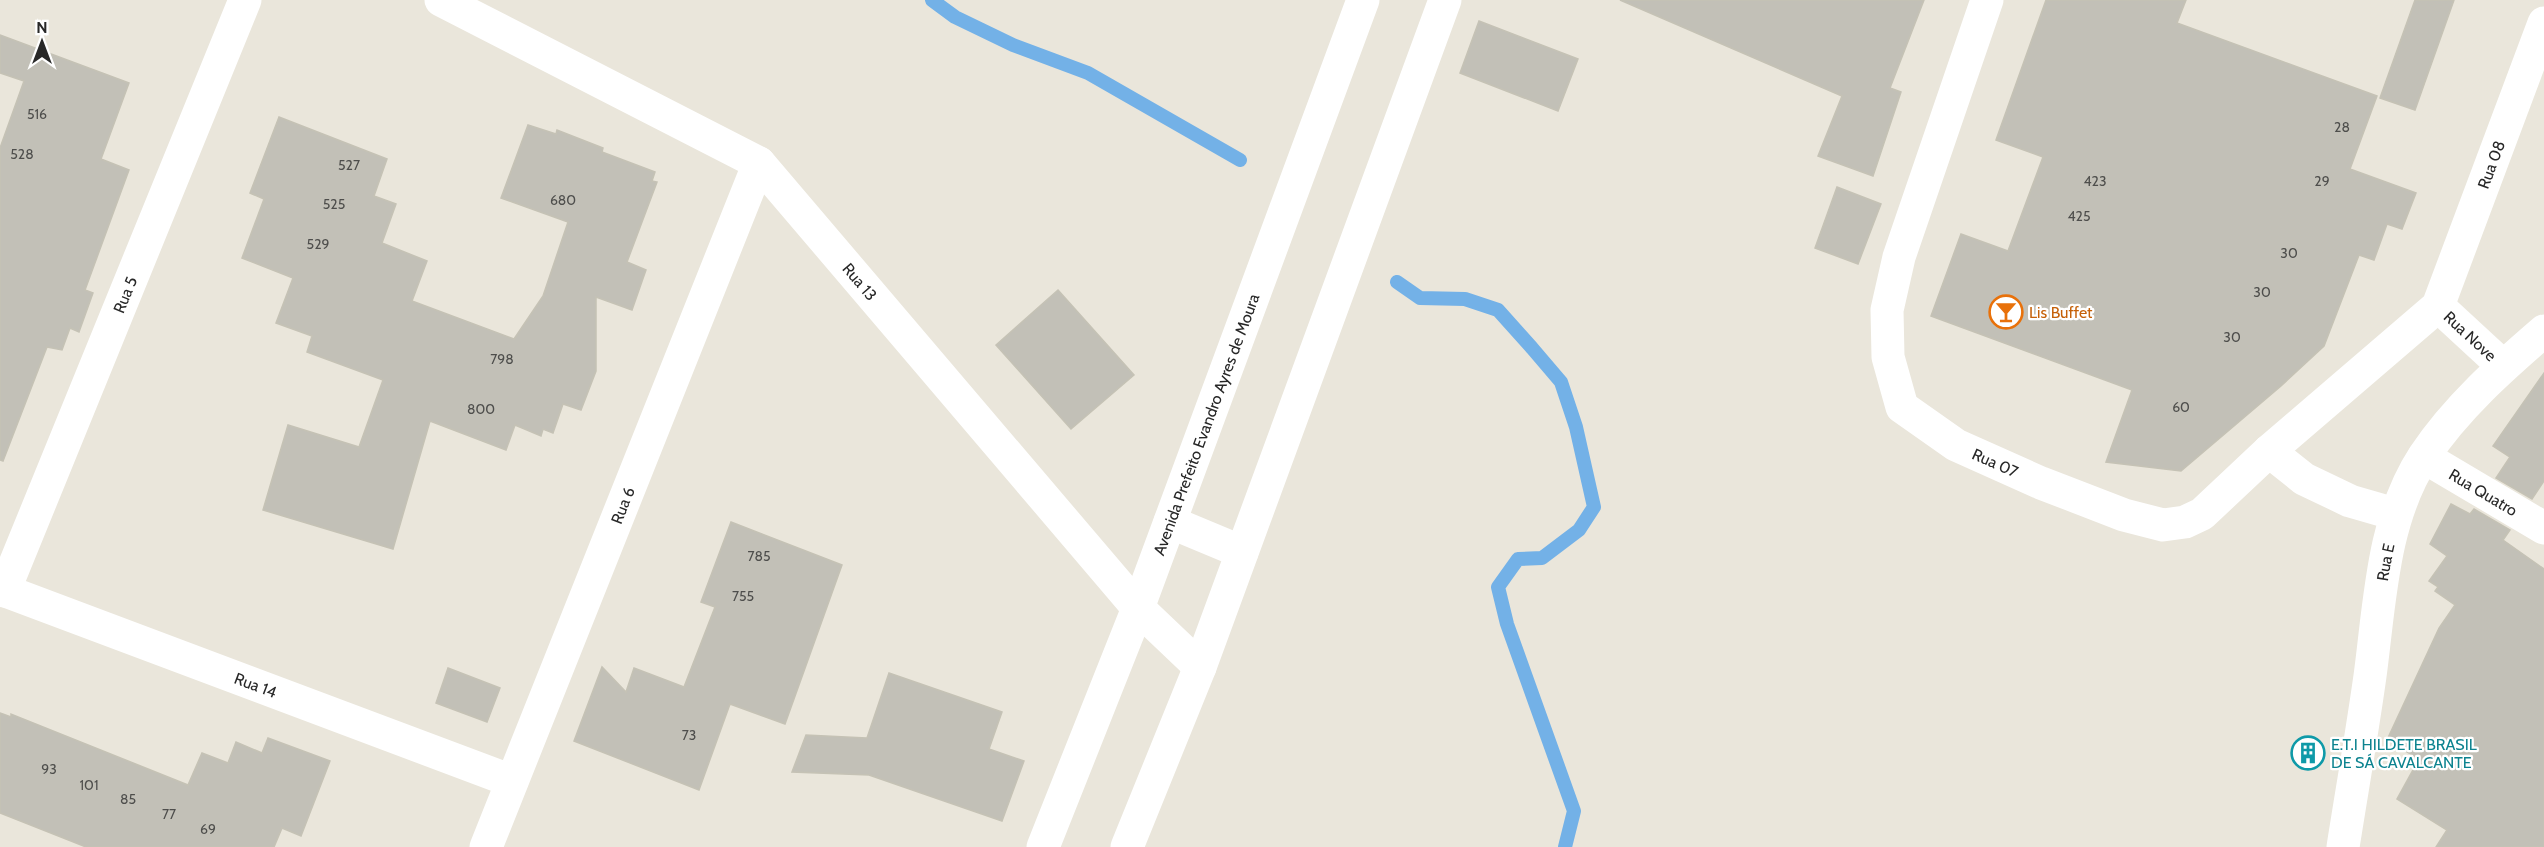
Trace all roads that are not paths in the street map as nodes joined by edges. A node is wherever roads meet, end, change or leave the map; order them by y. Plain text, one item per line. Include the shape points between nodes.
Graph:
1 (245, 0) edge
2 (441, 0) edge
3 (1364, 0) edge
4 (1445, 0) edge
5 (1987, 0) edge
6 (2544, 23) edge
7 (759, 163) junction
8 (2438, 306) junction
9 (2544, 331) edge
10 (2503, 366) junction
11 (2269, 451) junction
12 (2424, 457) junction
13 (2395, 514) junction
14 (1170, 522) junction
15 (2544, 528) edge
16 (1242, 552) junction
17 (2, 590) edge
18 (1138, 608) junction
19 (1200, 667) junction
20 (512, 781) junction
21 (486, 847) edge
22 (1043, 847) edge
23 (1127, 847) edge
24 (2343, 847) edge

1 - 17 street, Rua 5
2 - 7 street, Rua 13
3 - 14 street, Avenida Prefeito Evandro Ayres de Moura
4 - 16 street
5 - 11 street, Rua 07 via 1899,257 1887,310 1888,357 1902,407 1956,445 2124,515 2163,525 2185,522 2202,514
6 - 8 street, Rua 08
7 - 18 street, Rua 13
7 - 20 street, Rua 6
8 - 10 street, Rua Nove
8 - 11 street, Rua 07
9 - 10 street, Rua E
10 - 12 street, Rua E
11 - 13 street via 2304,479 2350,501
12 - 13 street, Rua E
12 - 15 street, Rua Quatro
13 - 24 street, Rua E
14 - 16 street
14 - 18 street, Avenida Prefeito Evandro Ayres de Moura
16 - 19 street
17 - 20 street, Rua 14
18 - 19 street, Rua 13
18 - 22 street, Avenida Prefeito Evandro Ayres de Moura
19 - 23 street
20 - 21 street, Rua 6

